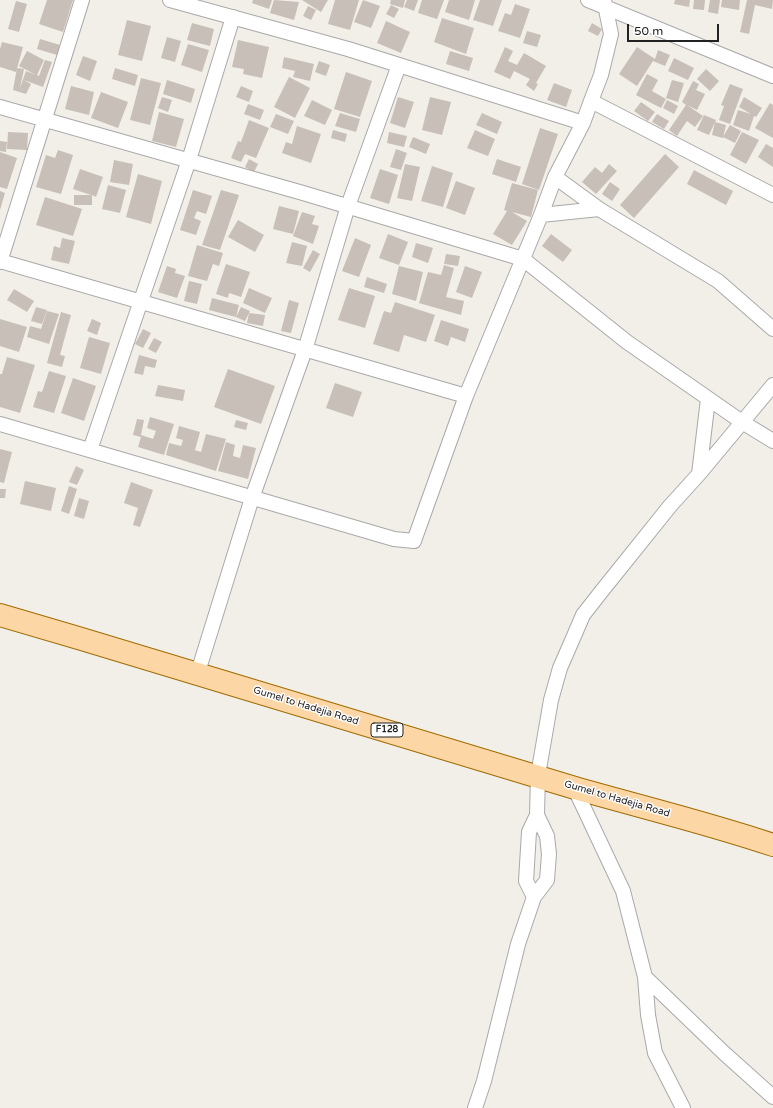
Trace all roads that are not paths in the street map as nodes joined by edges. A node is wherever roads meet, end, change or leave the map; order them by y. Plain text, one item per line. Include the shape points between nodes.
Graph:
1 (82, 0) edge
2 (170, 0) edge
3 (588, 0) edge
4 (605, 4) edge
5 (233, 17) junction
6 (399, 65) junction
7 (773, 76) edge
8 (591, 102) junction
9 (0, 107) edge
10 (45, 119) junction
11 (584, 123) junction
12 (189, 160) junction
13 (555, 177) junction
14 (773, 196) edge
15 (348, 206) junction
16 (599, 209) junction
17 (541, 215) junction
18 (523, 259) junction
19 (0, 262) edge
20 (141, 302) junction
21 (773, 328) edge
22 (305, 350) junction
23 (773, 385) edge
24 (466, 396) junction
25 (708, 399) junction
26 (742, 422) junction
27 (0, 424) edge
28 (773, 441) edge
29 (90, 450) junction
30 (699, 474) junction
31 (252, 498) junction
32 (0, 615) edge
33 (198, 672) junction
34 (538, 775) junction
35 (574, 787) junction
36 (537, 815) junction
37 (773, 845) edge
38 (534, 898) junction
39 (645, 977) junction
40 (773, 1097) edge
41 (475, 1108) edge
42 (683, 1108) edge

1 - 10 street
2 - 5 street
3 - 4 street
4 - 7 street
4 - 8 street via 611,34
5 - 6 street
5 - 12 street
6 - 11 street
6 - 15 street
8 - 11 street
8 - 14 street
9 - 10 street
10 - 12 street
10 - 19 street
11 - 13 street
12 - 15 street
12 - 20 street
13 - 16 street
13 - 17 street
15 - 18 street
15 - 22 street
16 - 17 street
16 - 21 street via 718,281
17 - 18 street
18 - 24 street
18 - 25 street via 628,342
19 - 20 street
20 - 22 street
20 - 29 street
22 - 24 street
22 - 31 street
23 - 26 street
24 - 31 street via 414,541 394,539
25 - 26 street
25 - 30 street
26 - 28 street
26 - 30 street
27 - 29 street
29 - 31 street
30 - 34 street via 670,506 583,615 560,668 544,734
31 - 33 street
32 - 33 main road, Gumel to Hadejia Road / F128
33 - 34 main road, Gumel to Hadejia Road / F128
34 - 35 main road, Gumel to Hadejia Road / F128
34 - 36 street
35 - 37 main road, Gumel to Hadejia Road / F128 via 726,829
35 - 39 street via 623,892
36 - 38 street via 529,832 526,881
36 - 38 street via 547,836 549,854 547,880
38 - 41 street via 518,944
39 - 40 street
39 - 42 street via 655,1053

